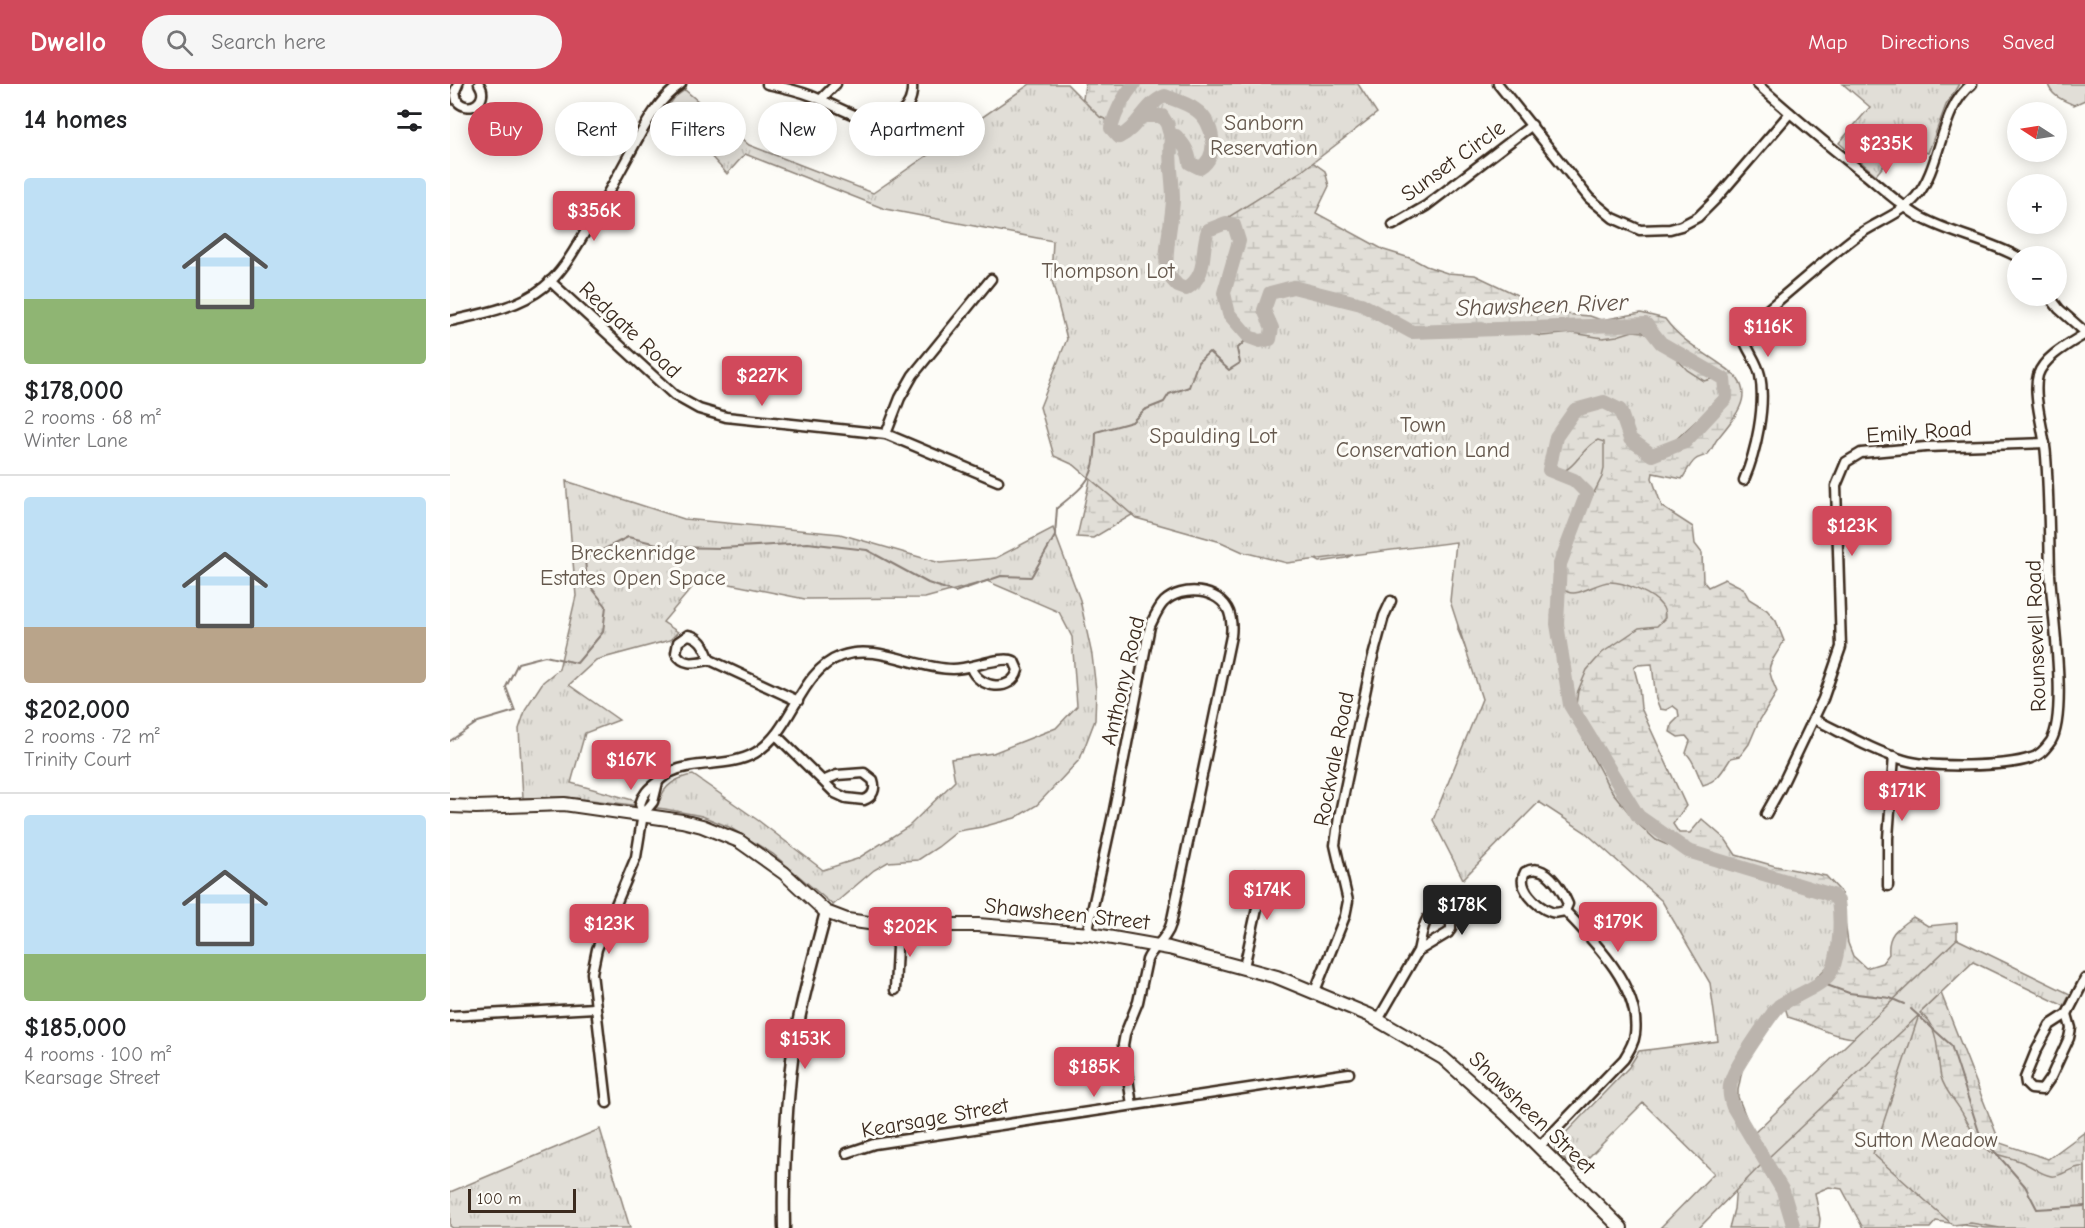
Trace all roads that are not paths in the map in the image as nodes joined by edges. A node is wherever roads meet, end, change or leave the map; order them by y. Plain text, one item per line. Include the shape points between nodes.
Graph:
1 (458, 84) edge
2 (479, 84) edge
3 (681, 84) edge
4 (767, 84) edge
5 (836, 84) edge
6 (912, 84) edge
7 (1498, 84) edge
8 (1757, 84) edge
9 (1972, 84) edge
10 (821, 99) junction
11 (1790, 113) junction
12 (1532, 125) junction
13 (1904, 206) junction
14 (1393, 225) dead end
15 (2007, 252) edge
16 (991, 279) dead end
17 (550, 281) junction
18 (2056, 306) edge
19 (450, 321) edge
20 (2085, 333) edge
21 (886, 434) junction
22 (2045, 443) junction
23 (1744, 480) dead end
24 (998, 481) dead end
25 (1391, 601) dead end
26 (710, 660) dead end
27 (971, 668) junction
28 (798, 701) junction
29 (1814, 718) junction
30 (776, 735) junction
31 (1894, 756) junction
32 (823, 781) junction
33 (450, 806) edge
34 (643, 814) junction
35 (1766, 814) dead end
36 (1257, 875) dead end
37 (1888, 886) dead end
38 (1565, 911) junction
39 (826, 912) junction
40 (898, 925) junction
41 (1087, 934) junction
42 (1159, 946) junction
43 (1418, 951) junction
44 (1244, 967) junction
45 (2085, 979) edge
46 (895, 990) dead end
47 (1315, 991) junction
48 (595, 1008) junction
49 (2067, 1014) junction
50 (450, 1016) edge
51 (1378, 1020) junction
52 (1349, 1073) dead end
53 (607, 1103) dead end
54 (1132, 1106) junction
55 (1539, 1147) junction
56 (847, 1153) dead end
57 (784, 1228) edge
58 (1621, 1228) edge

1 - 2 street via 457,101 464,107 478,104 482,97
3 - 17 street via 648,120 573,253
4 - 10 street
5 - 10 street
6 - 10 street via 906,108 883,122 867,120
7 - 12 street
8 - 11 street
9 - 13 street via 1955,104 1925,181
11 - 12 street via 1702,213 1682,226 1660,231 1634,229 1602,211
11 - 13 street
12 - 14 street, Sunset Circle via 1426,206
13 - 15 street via 1950,231
13 - 23 street via 1856,236 1746,327 1743,337 1760,374 1761,407 1753,455
16 - 21 street via 913,375
17 - 19 street via 510,306
17 - 21 street, Redgate Road via 684,403 726,417
18 - 20 street
20 - 22 street, Rounsevell Road via 2042,366 2039,373 2037,397
21 - 24 street, Redgate Road
22 - 29 street, Emily Road via 1861,453 1846,462 1836,486 1841,647
22 - 31 street, Rounsevell Road via 2058,708 2052,738 2035,756 2014,761 1922,764
25 - 47 street, Rockvale Road via 1372,660 1339,817 1335,845 1348,901
26 - 28 street
27 - 27 street via 1008,658 1016,663 1018,672 1012,680 990,686 976,678
27 - 28 street via 938,668 872,653 850,653 818,670
28 - 30 street
29 - 31 street, Rounsevell Road
29 - 35 street, Emily Road
30 - 32 street
30 - 34 street via 742,759 674,771 649,788 640,806
31 - 37 street
32 - 32 street via 841,796 858,801 869,798 874,788 871,778 864,773 837,775
33 - 34 main road, Shawsheen Street via 564,804
34 - 39 main road, Shawsheen Street via 702,826 739,841 784,873
34 - 48 street via 634,863 593,961
36 - 44 street via 1261,890
38 - 38 street via 1568,904 1564,893 1553,880 1543,871 1525,872 1525,890 1536,901 1551,912
38 - 55 street via 1618,974 1635,1011 1635,1034 1624,1059
39 - 40 main road, Shawsheen Street via 847,920
39 - 57 street via 790,1076
40 - 41 main road, Shawsheen Street via 978,925
40 - 46 street
41 - 42 main road, Shawsheen Street
41 - 42 street, Anthony Road via 1150,626 1164,602 1193,590 1222,601 1232,627 1171,924
42 - 44 main road, Shawsheen Street
42 - 54 street, Anthony Road via 1147,960 1123,1045
43 - 43 street via 1448,933 1452,925 1446,913 1437,910 1427,918
43 - 51 street
44 - 47 main road, Shawsheen Street
45 - 49 street
47 - 51 main road, Shawsheen Street
48 - 50 street
48 - 53 street
49 - 49 street via 2071,1032 2051,1077 2044,1089 2031,1089 2025,1078 2031,1060 2050,1025
51 - 55 main road, Shawsheen Street via 1443,1058
52 - 54 street, Kearsage Street
54 - 56 street, Kearsage Street via 874,1144
55 - 58 main road, Shawsheen Street

